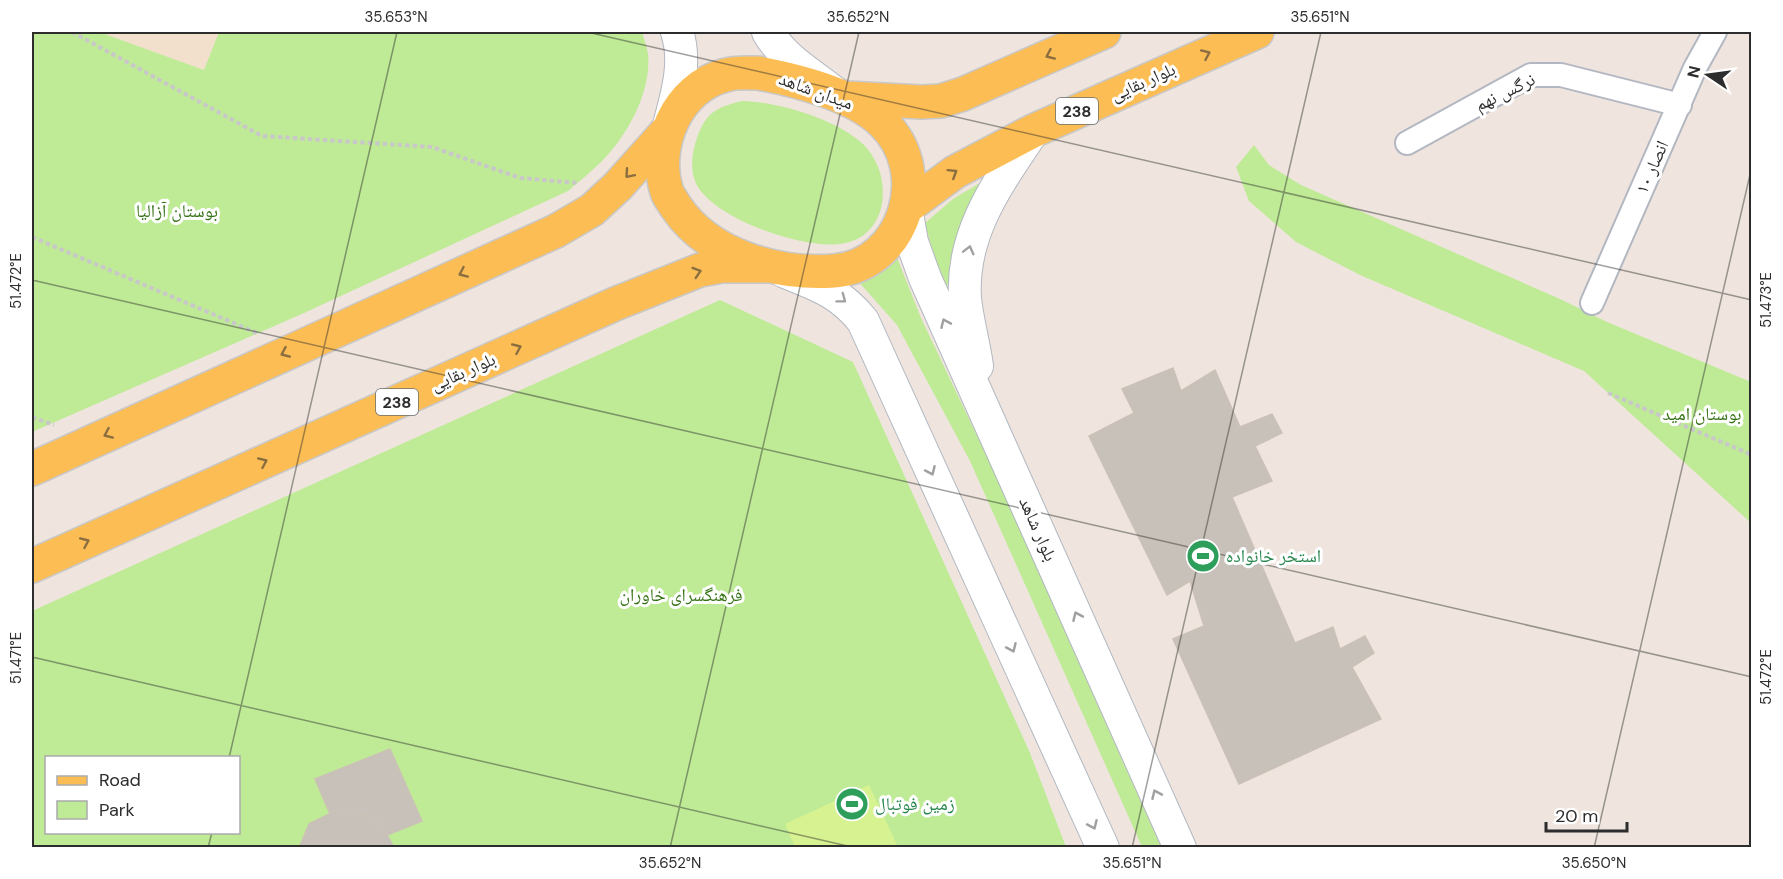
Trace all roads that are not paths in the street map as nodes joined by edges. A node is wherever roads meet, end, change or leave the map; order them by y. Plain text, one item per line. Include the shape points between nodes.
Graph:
1 (677, 32) edge
2 (768, 32) edge
3 (1104, 32) edge
4 (1257, 32) edge
5 (1714, 32) edge
6 (842, 97) junction
7 (1680, 105) junction
8 (668, 130) junction
9 (1033, 131) junction
10 (1407, 143) dead end
11 (906, 208) junction
12 (770, 266) junction
13 (1592, 303) dead end
14 (985, 411) junction
15 (32, 469) edge
16 (32, 566) edge
17 (1103, 848) edge
18 (1180, 848) edge

1 - 8 main road via 681,45 679,89
2 - 6 main road via 790,59
3 -> 6 main road via 941,101
9 -> 4 main road, بلوار بقایی / 238
5 - 7 street, انصار ۱۰
6 - 8 main road, میدان شاهد via 792,79 758,73 726,75 700,87 682,102
6 - 11 main road, میدان شاهد via 881,120 901,146 909,179
7 - 10 street, نرگس نهم via 1561,75 1531,75
7 - 13 street, انصار ۱۰
8 - 12 main road, میدان شاهد via 662,163 667,193 683,217 733,254
8 -> 15 main road via 618,186 591,210 556,231
11 -> 9 main road, بلوار بقایی / 238 via 954,172
14 -> 9 main road via 965,298 966,261 974,230 993,190
11 - 12 main road, میدان شاهد via 891,241 857,267 806,271
14 -> 11 main road, بلوار شاهد via 925,278 912,242
16 -> 12 main road, بلوار بقایی / 238 via 615,304 700,270
12 -> 17 main road via 844,299 863,321
18 -> 14 main road, بلوار شاهد

